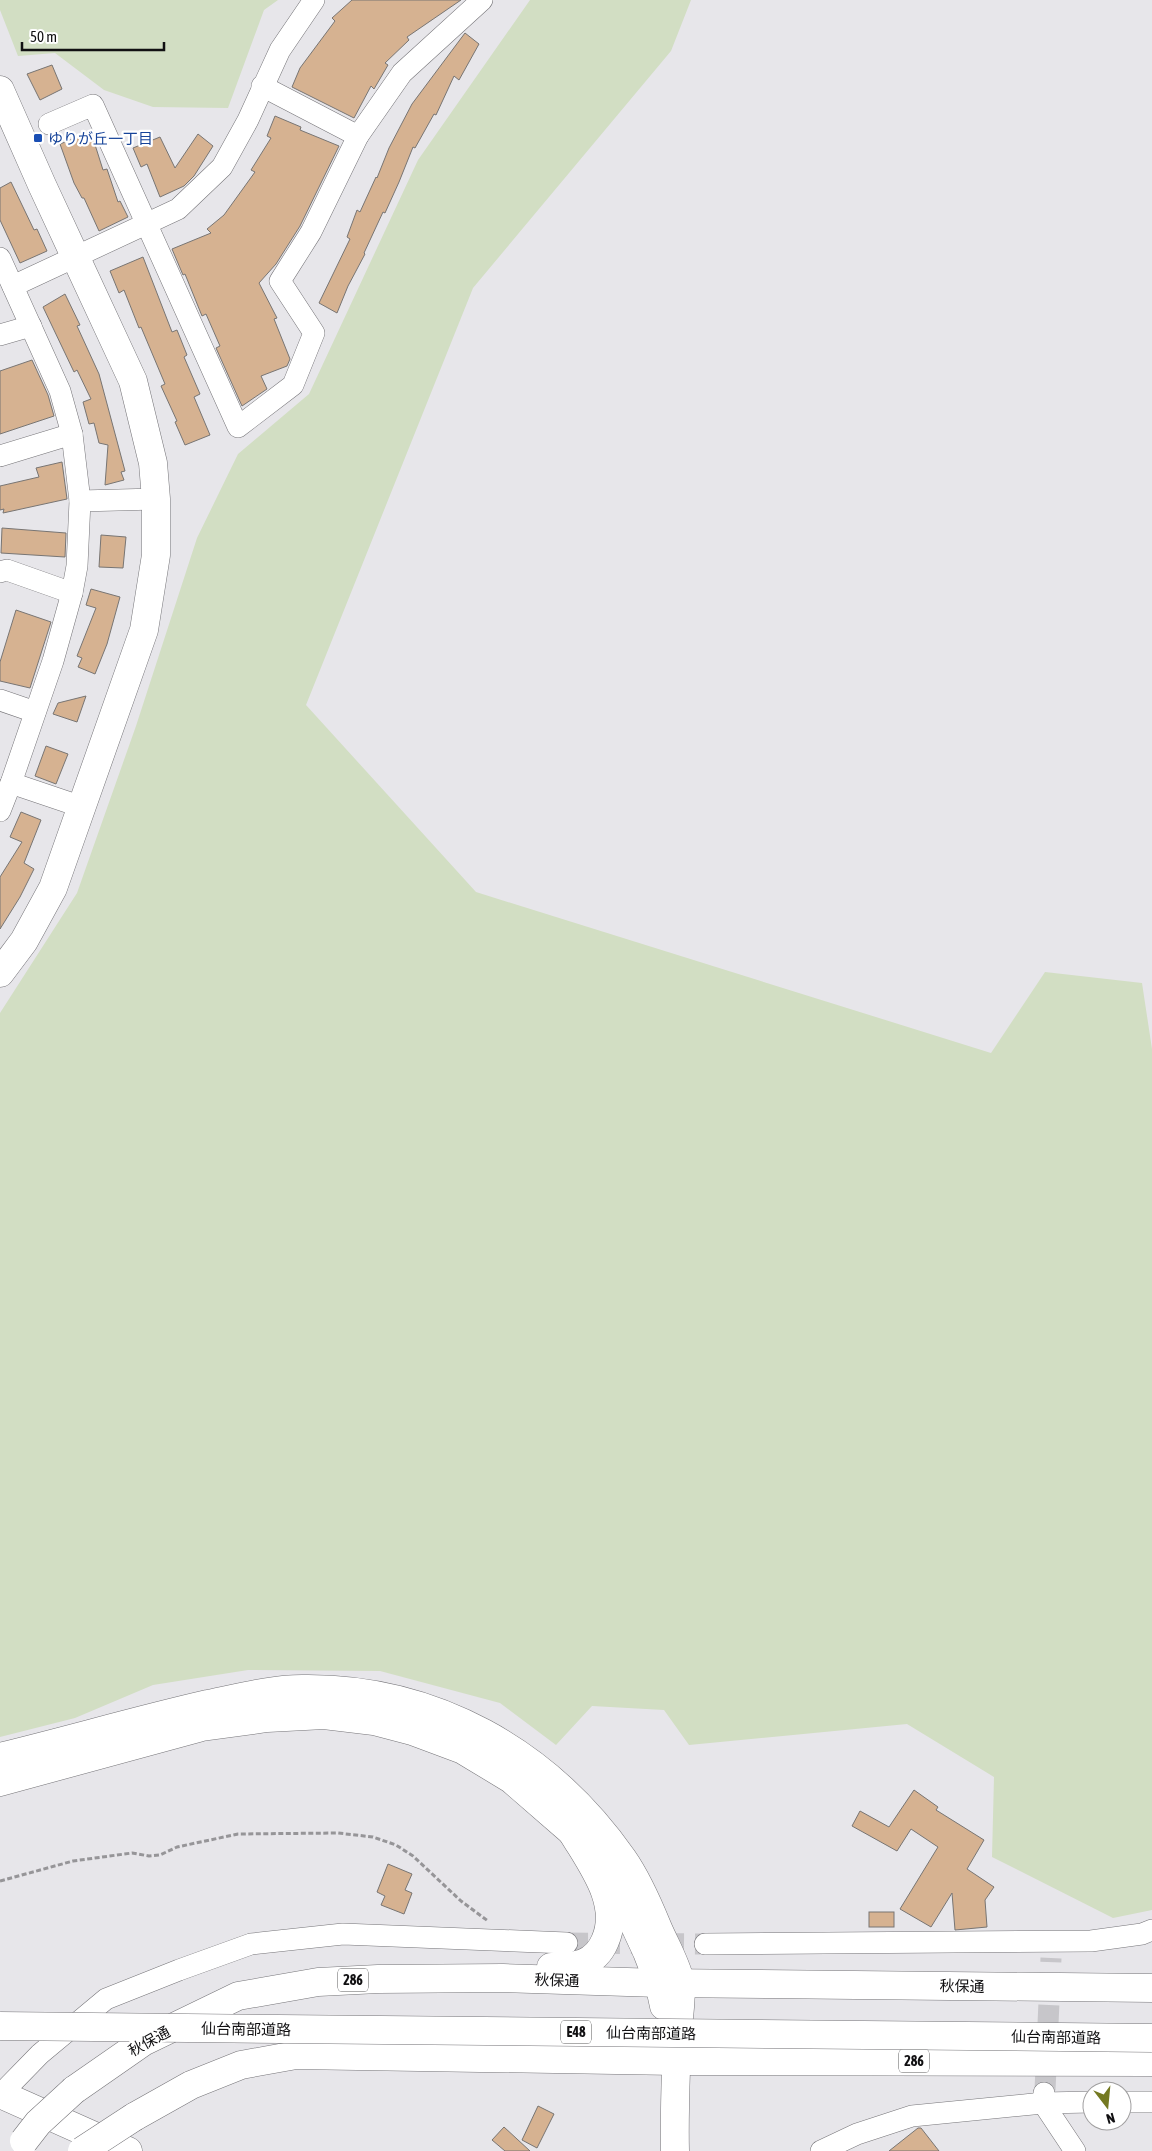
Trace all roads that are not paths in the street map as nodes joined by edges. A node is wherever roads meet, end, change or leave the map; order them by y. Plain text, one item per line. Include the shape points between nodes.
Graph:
1 (314, 0) edge
2 (482, 0) edge
3 (262, 86) junction
4 (0, 90) edge
5 (49, 124) dead end
6 (358, 136) junction
7 (147, 225) junction
8 (0, 258) edge
9 (75, 258) junction
10 (13, 286) junction
11 (31, 326) junction
12 (0, 336) edge
13 (72, 434) junction
14 (0, 456) edge
15 (156, 499) junction
16 (80, 501) junction
17 (0, 572) edge
18 (72, 593) junction
19 (0, 700) edge
20 (35, 712) junction
21 (11, 783) junction
22 (82, 807) junction
23 (0, 811) edge
24 (0, 973) edge
25 (0, 1757) edge
26 (0, 1782) edge
27 (572, 1832) junction
28 (1152, 1930) edge
29 (567, 1943) tunnel mouth
30 (705, 1944) tunnel mouth
31 (404, 1979) junction
32 (669, 1982) junction
33 (1152, 1988) edge
34 (0, 2026) edge
35 (1152, 2038) edge
36 (676, 2061) junction
37 (1152, 2062) edge
38 (0, 2094) edge
39 (1044, 2096) junction
40 (1082, 2101) edge
41 (1132, 2102) edge
42 (1152, 2102) edge
43 (20, 2146) edge
44 (82, 2151) edge
45 (128, 2151) edge
46 (675, 2151) edge
47 (821, 2151) edge
48 (1075, 2151) edge

1 - 3 street via 280,50
2 - 6 street via 402,73
3 - 6 street
3 - 7 street via 248,120 222,167 178,209
4 - 9 main road
5 - 7 street via 93,105
6 - 7 street via 311,232 280,281 314,333 293,385 238,427
7 - 9 street
8 - 10 street
9 - 10 street
9 - 15 main road via 133,381 151,455
10 - 11 street
11 - 12 street
11 - 13 street via 60,391
13 - 14 street
13 - 16 street
15 - 16 street
15 - 22 main road via 156,554 144,630
16 - 18 street via 77,566
17 - 18 street via 7,570
18 - 20 street
19 - 20 street
20 - 21 street
21 - 22 street
21 - 23 street
22 - 24 main road via 52,888 24,941
25 - 32 main road via 251,1695 299,1689 349,1690 405,1702 480,1730 563,1788 625,1861 651,1911
26 - 27 main road via 202,1727 267,1718 324,1715 374,1721 463,1750 511,1779
27 - 31 main road via 603,1887 611,1910 610,1930 600,1952 581,1965 439,1969
27 - 32 main road via 620,1894 647,1952
28 - 30 street via 1053,1949
29 - 38 street via 343,1934 251,1944 106,1999 40,2054
31 - 32 main road, 秋保通 / 286
31 - 43 main road, 秋保通 / 286, bridge via 318,1982 238,1996 143,2042 74,2090
32 - 33 main road, 秋保通 / 286
32 - 36 main road
34 - 35 main road, 仙台南部道路 / E48, bridge
36 - 37 main road, 286
36 - 44 main road, 286, bridge via 296,2055 241,2065 191,2086 134,2117
36 - 46 main road
38 - 45 main road
39 - 40 street
39 - 47 street via 912,2116 857,2134
39 - 48 street
41 - 42 street

